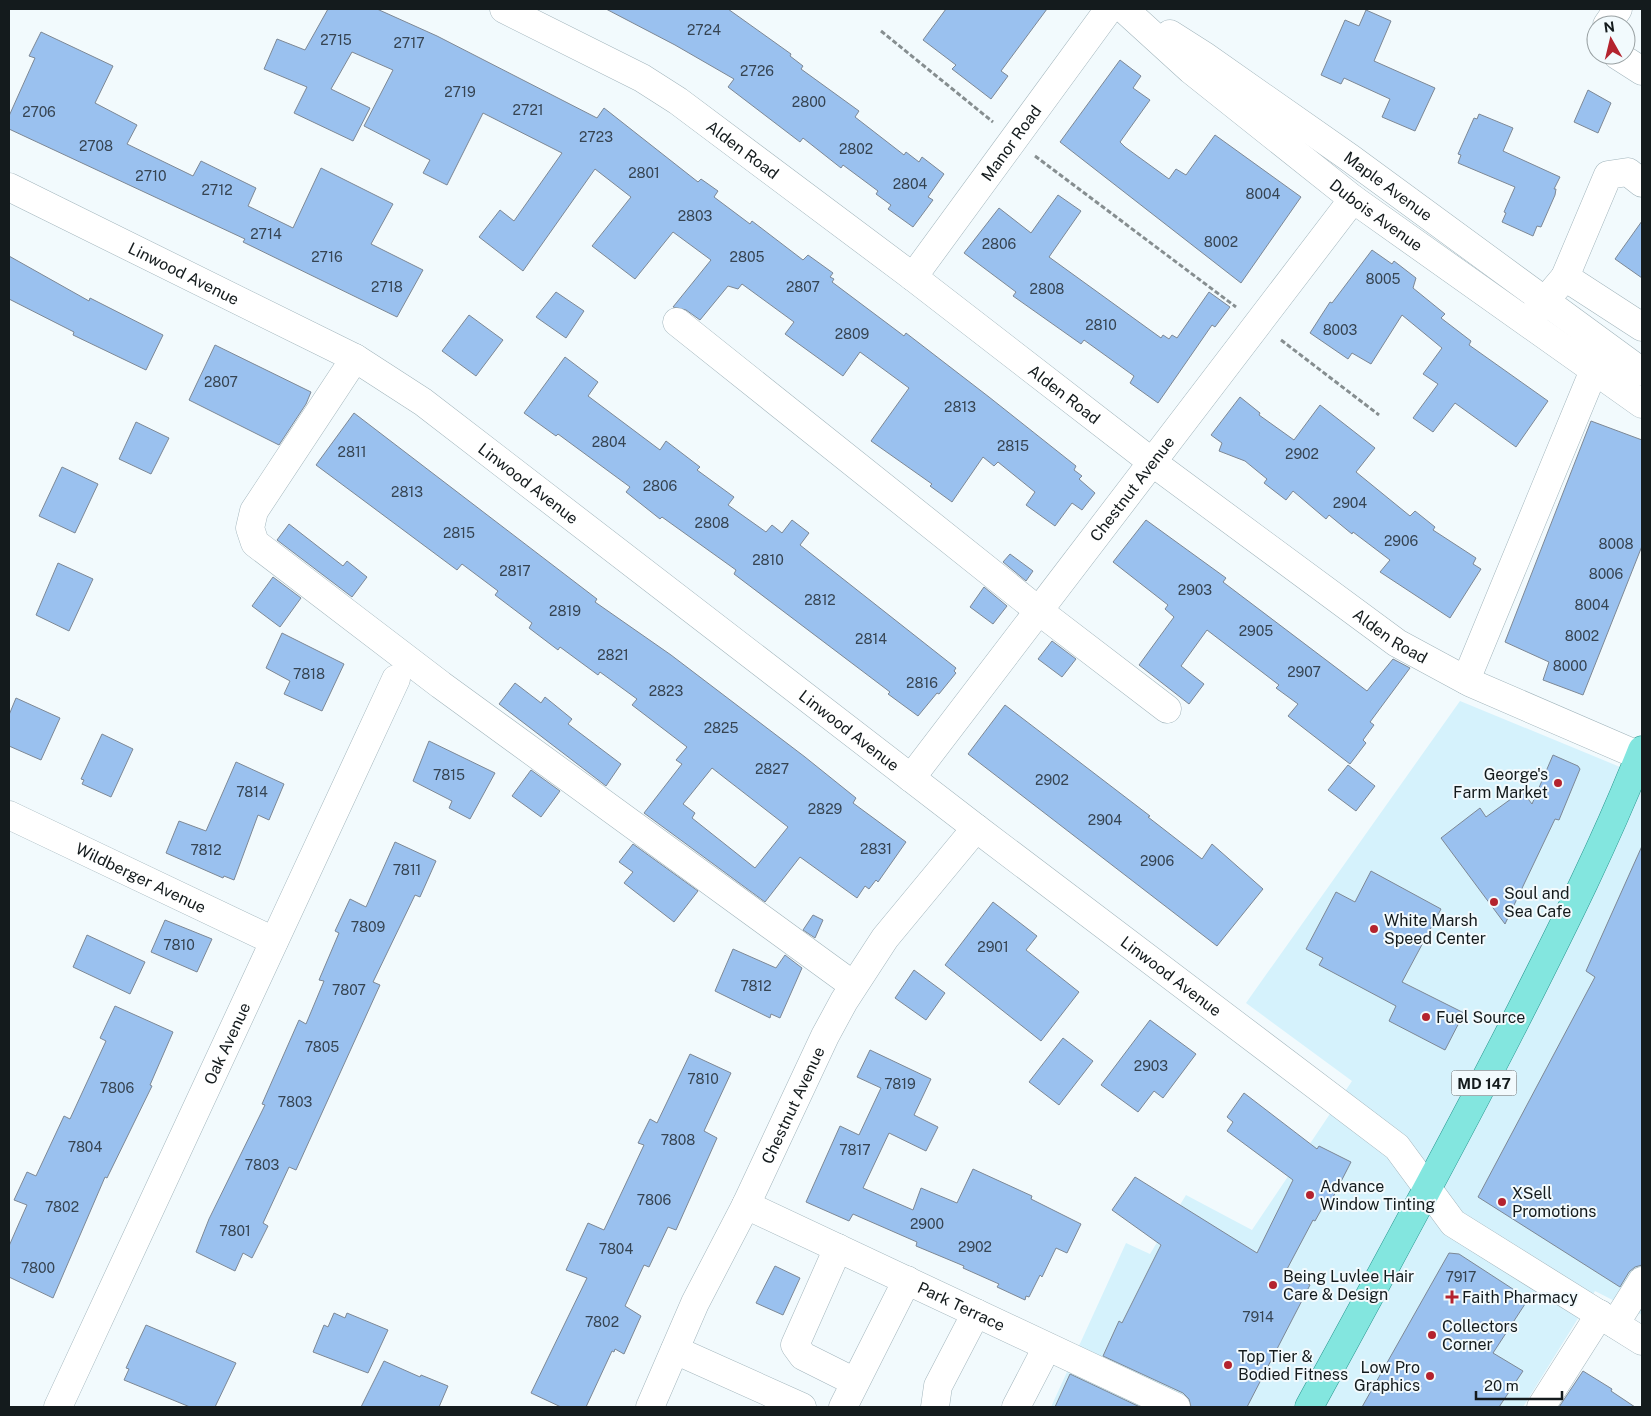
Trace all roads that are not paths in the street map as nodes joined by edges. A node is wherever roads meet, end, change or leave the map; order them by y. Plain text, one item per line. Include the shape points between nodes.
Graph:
1 (504, 9) edge
2 (1109, 9) edge
3 (1124, 9) edge
4 (1128, 9) edge
5 (1318, 135) junction
6 (1302, 158) junction
7 (1642, 183) edge
8 (9, 187) edge
9 (1353, 199) junction
10 (1565, 276) junction
11 (914, 277) junction
12 (1545, 301) junction
13 (1527, 321) junction
14 (677, 322) dead end
15 (1642, 327) edge
16 (355, 358) junction
17 (1594, 370) junction
18 (1642, 372) edge
19 (1642, 404) edge
20 (1152, 462) junction
21 (1039, 611) junction
22 (396, 679) dead end
23 (1466, 680) junction
24 (1168, 709) dead end
25 (1641, 753) edge
26 (911, 778) junction
27 (9, 815) edge
28 (976, 828) junction
29 (274, 941) junction
30 (853, 985) junction
31 (1428, 1188) junction
32 (746, 1205) junction
33 (838, 1248) junction
34 (907, 1280) junction
35 (1642, 1281) edge
36 (976, 1313) junction
37 (1608, 1319) junction
38 (1642, 1341) edge
39 (1047, 1346) junction
40 (675, 1350) junction
41 (855, 1382) junction
42 (58, 1407) edge
43 (650, 1407) edge
44 (802, 1407) edge
45 (843, 1407) edge
46 (935, 1407) edge
47 (1016, 1407) edge
48 (1176, 1407) edge
49 (1309, 1407) edge
50 (1541, 1407) edge

1 - 11 street, Alden Road via 642,78 678,101
2 - 11 street, Manor Road
3 - 6 street, Dubois Avenue via 1191,70
4 - 5 street, Maple Avenue via 1203,55
5 - 6 street
5 - 12 street, Maple Avenue
6 - 9 street, Dubois Avenue
7 - 10 street via 1628,172 1608,175
8 - 16 street, Linwood Avenue
9 - 13 street, Dubois Avenue
9 - 20 street, Chestnut Avenue
10 - 12 street
10 - 15 street
11 - 20 street, Alden Road
12 - 13 street
12 - 18 street, Maple Avenue
13 - 17 street, Dubois Avenue
14 - 21 street
16 - 26 street, Linwood Avenue via 430,407
16 - 30 street via 254,511 250,528 255,543 441,686
17 - 19 street, Dubois Avenue
17 - 23 street
20 - 21 street, Chestnut Avenue
20 - 23 street, Alden Road via 1397,643
21 - 24 street
21 - 26 street, Chestnut Avenue
22 - 29 street, Oak Avenue
23 - 25 street, Alden Road
25 - 31 main road, MD 147 via 1570,912
26 - 28 street, Linwood Avenue
27 - 29 street, Wildberger Avenue
28 - 30 street, Chestnut Avenue via 885,938
28 - 31 street, Linwood Avenue via 1397,1147
29 - 42 street, Oak Avenue
30 - 32 street, Chestnut Avenue via 825,1036
31 - 37 street, Linwood Avenue via 1453,1223
31 - 49 main road, MD 147
32 - 33 street, Park Terrace
32 - 40 street, Chestnut Avenue via 695,1303
33 - 34 street, Park Terrace
33 - 41 street via 795,1345 802,1356
34 - 36 street, Park Terrace
34 - 41 street
35 - 37 street
36 - 39 street, Park Terrace
36 - 46 street via 938,1386
37 - 38 street, Linwood Avenue
37 - 50 street
39 - 47 street
39 - 48 street, Park Terrace
40 - 43 street, Chestnut Avenue
40 - 44 street
41 - 45 street

